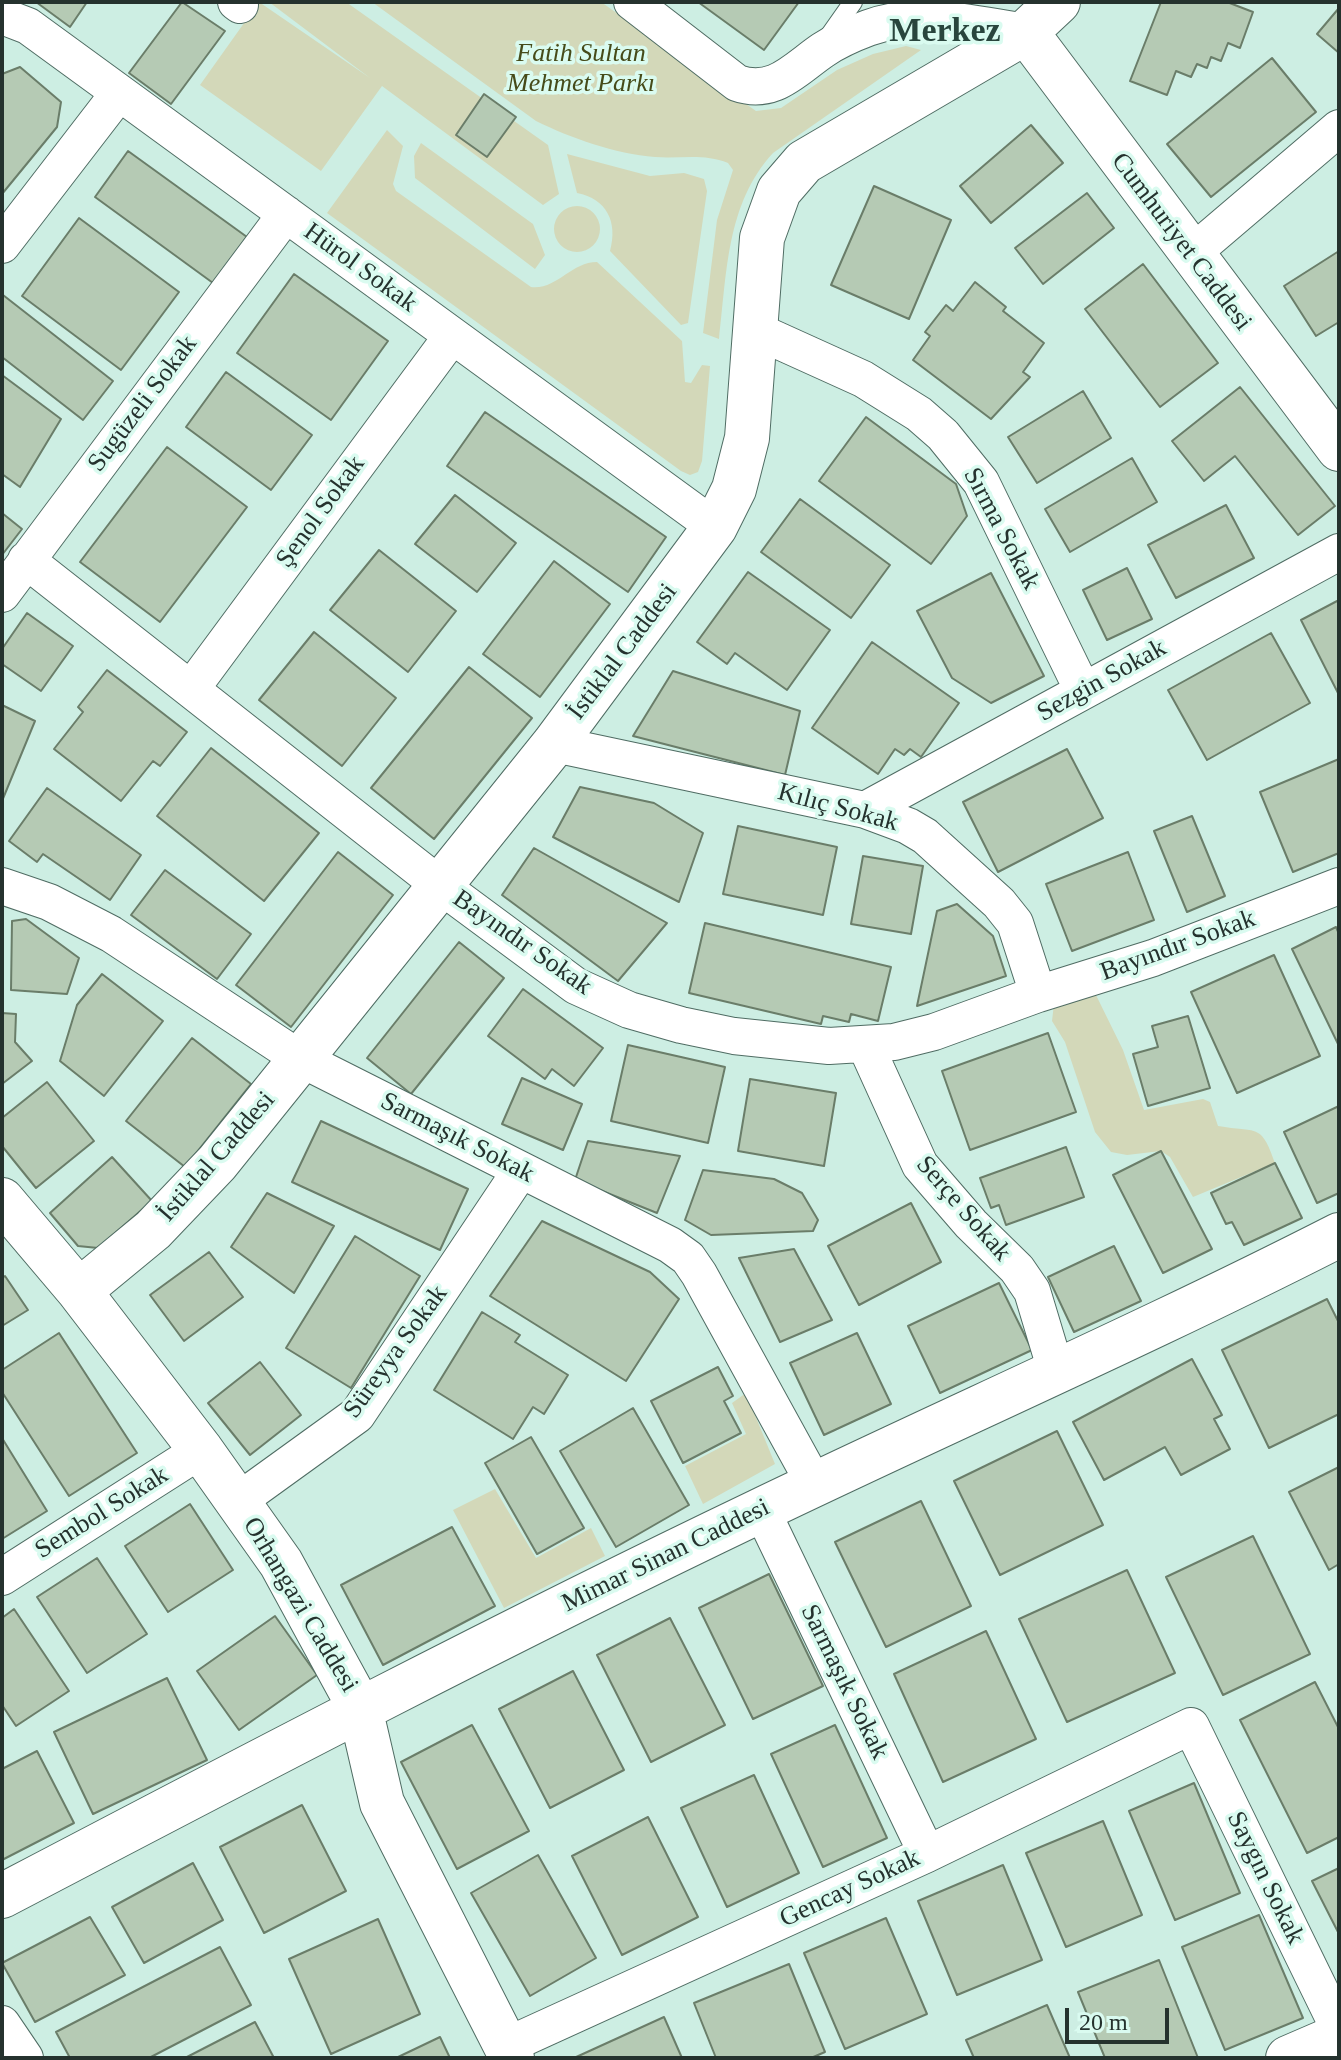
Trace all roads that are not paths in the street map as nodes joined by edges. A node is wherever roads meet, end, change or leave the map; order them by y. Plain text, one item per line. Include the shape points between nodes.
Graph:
1 (632, 2) edge
2 (853, 2) edge
3 (1058, 2) edge
4 (2, 16) edge
5 (1026, 32) junction
6 (816, 55) junction
7 (119, 93) junction
8 (1339, 128) edge
9 (286, 214) junction
10 (2, 245) edge
11 (1190, 255) junction
12 (757, 331) junction
13 (452, 336) junction
14 (1339, 449) edge
15 (715, 527) junction
16 (1339, 552) edge
17 (26, 560) junction
18 (2, 594) edge
19 (191, 689) junction
20 (1083, 691) junction
21 (554, 744) junction
22 (865, 810) junction
23 (2, 886) edge
24 (441, 886) junction
25 (1339, 886) edge
26 (1038, 994) junction
27 (865, 1044) junction
28 (299, 1058) junction
29 (521, 1170) junction
30 (2, 1200) edge
31 (1335, 1247) edge
32 (79, 1291) junction
33 (1057, 1374) junction
34 (201, 1450) junction
35 (815, 1485) junction
36 (238, 1501) junction
37 (761, 1509) junction
38 (2, 1577) edge
39 (360, 1708) junction
40 (1191, 1726) joint
41 (927, 1854) junction
42 (2, 1896) edge
43 (2, 2024) edge
44 (1339, 2029) edge
45 (1339, 2036) edge
46 (509, 2052) edge
47 (25, 2058) edge
48 (1288, 2058) edge

1 - 6 street via 748,87 779,83
2 - 6 lane
3 - 5 street, İstiklal Caddesi
4 - 7 street, Hürol Sokak via 28,26
5 - 6 street via 932,17 900,18 840,39
5 - 11 street, Cumhuriyet Caddesi
5 - 12 street, İstiklal Caddesi via 823,149 788,177 762,238
7 - 9 street, Hürol Sokak
7 - 10 street
8 - 11 street
9 - 13 street, Hürol Sokak
9 - 17 street, Sugüzeli Sokak
11 - 14 street, Cumhuriyet Caddesi
12 - 15 street, İstiklal Caddesi via 747,438 734,489
12 - 20 street, Sırma Sokak via 863,379 943,435 981,482
13 - 15 street, Hürol Sokak
13 - 19 street, Şenol Sokak
15 - 21 street, İstiklal Caddesi
16 - 20 street, Sezgin Sokak
17 - 18 street, Sugüzeli Sokak
17 - 19 street, Bayındır Sokak
19 - 24 street, Bayındır Sokak
20 - 22 street, Sezgin Sokak
21 - 22 street, Kılıç Sokak
21 - 24 street, İstiklal Caddesi
22 - 26 street, Kılıç Sokak via 925,836 999,903 1015,923
23 - 28 street, Sarmaşık Sokak via 49,902 111,934
24 - 27 street, Bayındır Sokak via 576,986 629,1010 734,1036 829,1046
24 - 28 street, İstiklal Caddesi
25 - 26 street, Bayındır Sokak via 1153,958
26 - 27 street, Bayındır Sokak via 934,1032
27 - 33 street, Serçe Sokak via 920,1165 1032,1291
28 - 29 street, Sarmaşık Sokak
28 - 32 street, İstiklal Caddesi via 196,1186 153,1230
29 - 35 street, Sarmaşık Sokak via 688,1258
29 - 36 street, Süreyya Sokak via 357,1415
30 - 32 street, Orhangazi Caddesi
31 - 33 street, Mimar Sinan Caddesi
32 - 34 street, Orhangazi Caddesi
33 - 35 street, Mimar Sinan Caddesi
34 - 36 street, Orhangazi Caddesi
34 - 38 street, Sembol Sokak
35 - 37 street, Mimar Sinan Caddesi
36 - 39 street, Orhangazi Caddesi via 281,1563
37 - 39 street, Mimar Sinan Caddesi
37 - 41 street, Sarmaşık Sokak
39 - 42 street, Mimar Sinan Caddesi
39 - 46 street, Orhangazi Caddesi via 382,1803
40 - 41 street, Gencay Sokak
40 - 44 street, Saygın Sokak
41 - 46 street, Gencay Sokak
43 - 47 street
45 - 48 street

